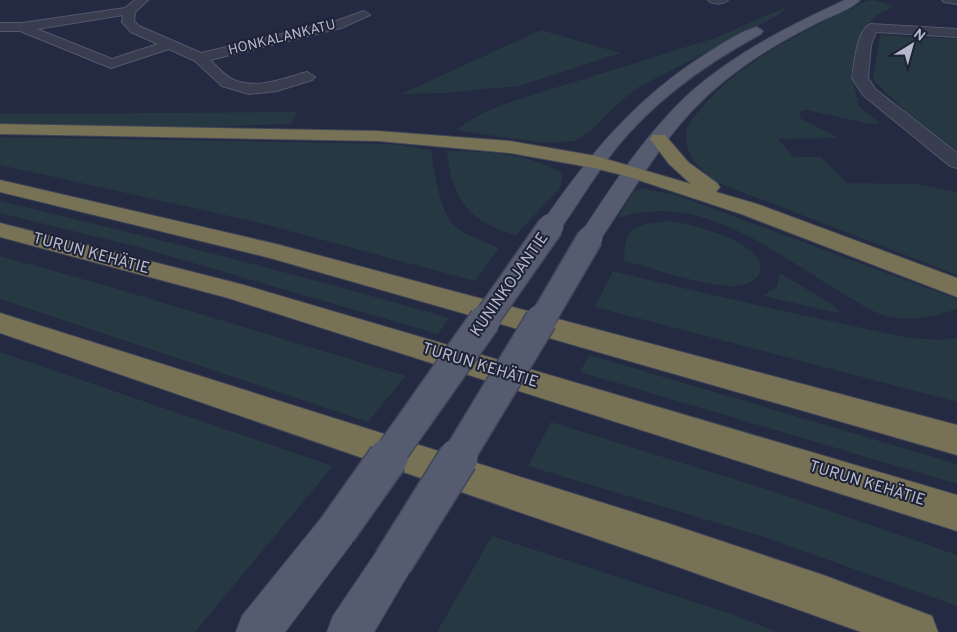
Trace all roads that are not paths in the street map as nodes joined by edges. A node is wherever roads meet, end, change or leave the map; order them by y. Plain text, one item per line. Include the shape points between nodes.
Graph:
1 (142, 0) edge
2 (714, 0) edge
3 (722, 0) edge
4 (854, 0) edge
5 (948, 0) edge
6 (957, 1) edge
7 (129, 11) junction
8 (364, 15) dead end
9 (766, 26) dead end
10 (0, 27) edge
11 (22, 27) junction
12 (957, 33) edge
13 (169, 46) junction
14 (200, 58) junction
15 (307, 77) dead end
16 (0, 130) edge
17 (659, 138) junction
18 (596, 162) junction
19 (957, 162) edge
20 (633, 172) junction
21 (0, 186) edge
22 (749, 209) junction
23 (0, 230) edge
24 (957, 288) edge
25 (0, 323) edge
26 (957, 440) edge
27 (957, 513) edge
28 (258, 632) edge
29 (349, 632) edge
30 (916, 632) edge

1 - 7 street
2 - 3 street
4 - 17 main road via 774,41 726,71 679,114
5 - 6 street
7 - 11 street
7 - 13 street, HONKALANKATU via 128,22 135,29
8 - 14 street, HONKALANKATU via 336,26
9 - 18 main road, KUNINKOJANTIE via 685,74 647,105
10 - 11 street
11 - 13 street via 111,64
12 - 19 street via 871,28 864,45 860,78 869,92
13 - 14 street, HONKALANKATU
14 - 15 street, HONKALANKATU via 227,83 249,90
16 - 18 highway via 396,137 478,144
17 - 20 main road
17 - 22 highway via 675,162 688,174
18 - 20 highway
18 - 28 main road, KUNINKOJANTIE, bridge via 337,530
20 - 22 highway
20 - 29 main road, bridge
21 - 26 highway via 276,252
22 - 24 highway
23 - 27 highway, TURUN KEHÄTIE via 234,291
25 - 30 highway via 826,596

